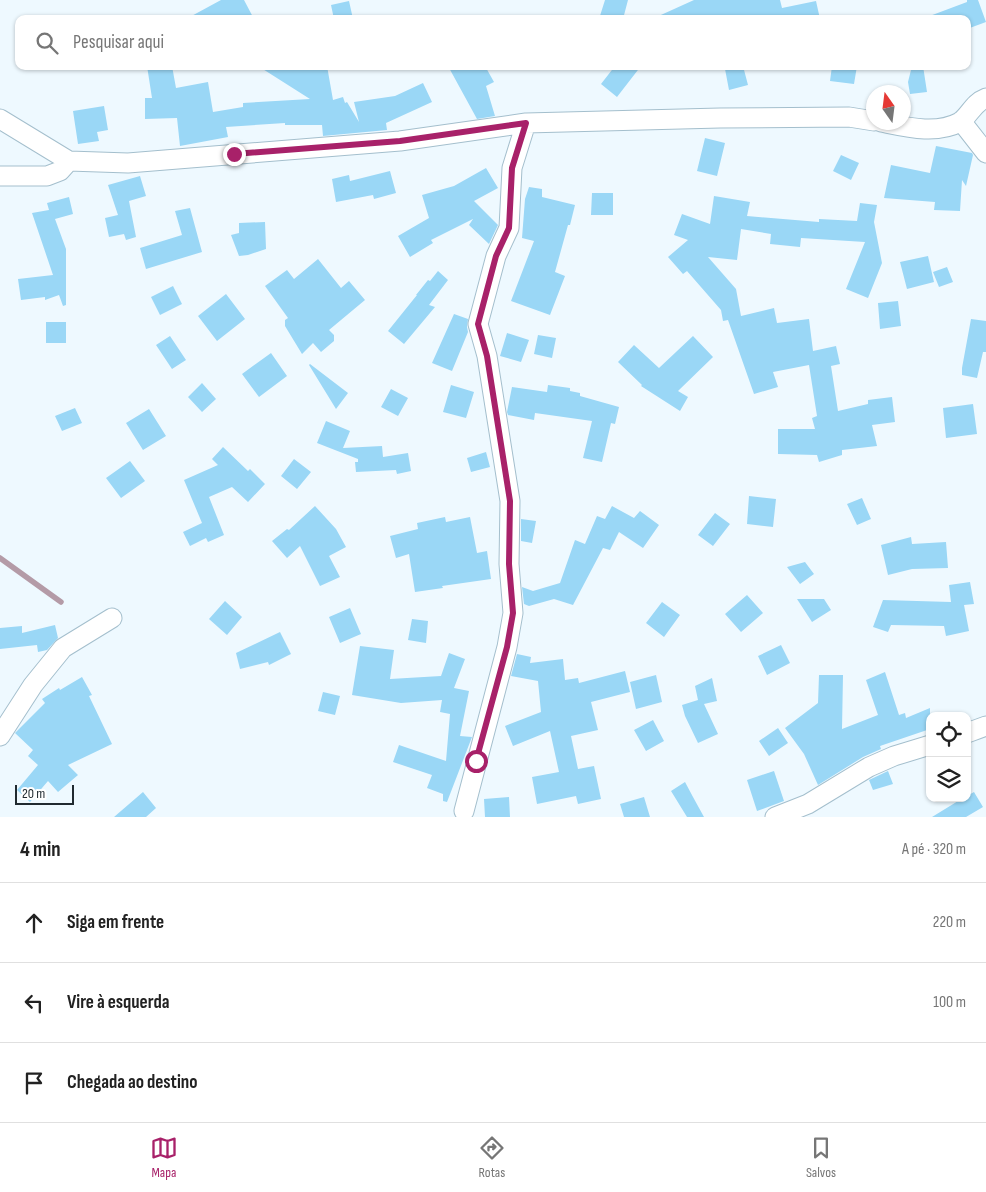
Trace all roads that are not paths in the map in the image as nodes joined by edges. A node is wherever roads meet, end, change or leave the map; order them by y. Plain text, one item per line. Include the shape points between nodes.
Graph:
1 (986, 98) edge
2 (0, 119) edge
3 (866, 120) edge
4 (961, 121) junction
5 (526, 123) junction
6 (911, 127) edge
7 (986, 153) edge
8 (69, 161) junction
9 (0, 176) edge
10 (112, 618) dead end
11 (986, 726) edge
12 (971, 732) edge
13 (0, 736) edge
14 (926, 746) edge
15 (464, 811) dead end
16 (775, 817) edge

1 - 4 street
2 - 8 street
3 - 5 street via 849,117 720,118
4 - 6 street via 943,128
4 - 7 street
5 - 8 street via 352,145 128,163
5 - 15 street via 512,168 509,228 496,256 478,324 487,356 510,501 509,564 513,613
8 - 9 street via 60,171 47,176
10 - 13 street via 63,648 33,685
11 - 12 street
14 - 16 street via 869,767 808,804

